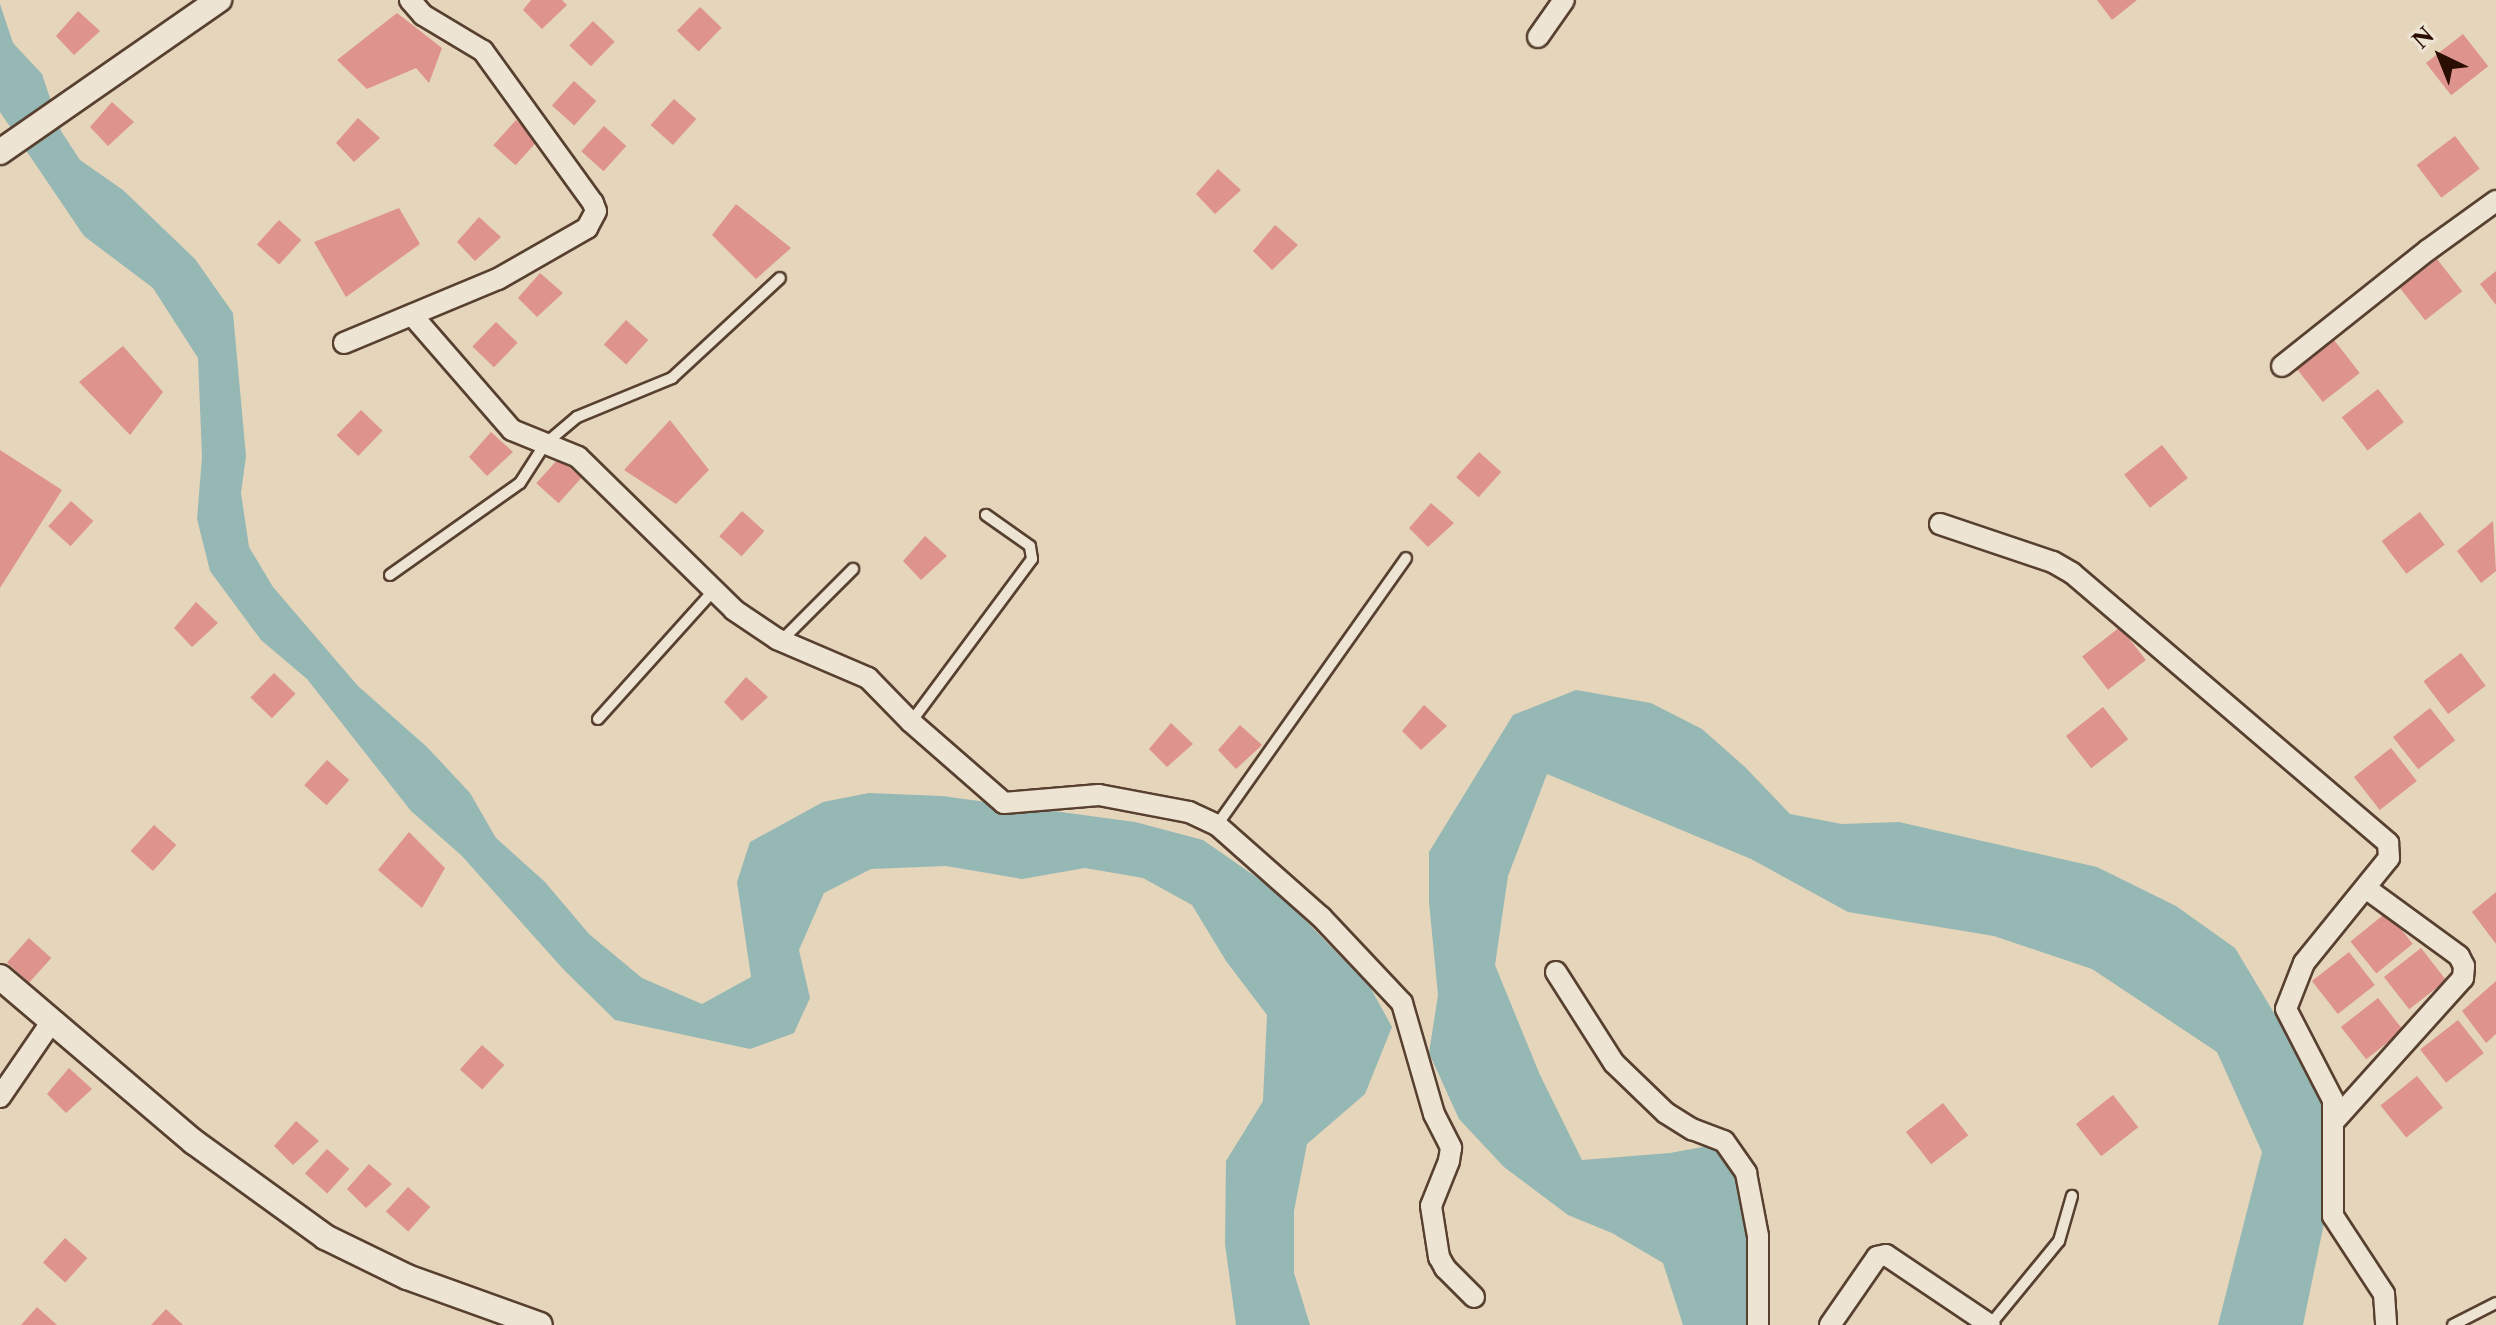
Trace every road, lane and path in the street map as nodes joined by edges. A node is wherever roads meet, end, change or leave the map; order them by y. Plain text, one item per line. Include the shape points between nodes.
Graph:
1 (219, 0) edge
2 (410, 0) edge
3 (1564, 0) edge
4 (1538, 37) dead end
5 (0, 152) edge
6 (2496, 201) edge
7 (780, 278) dead end
8 (412, 315) junction
9 (344, 343) dead end
10 (2282, 366) dead end
11 (545, 444) junction
12 (986, 515) dead end
13 (1940, 524) dead end
14 (1406, 558) dead end
15 (853, 569) dead end
16 (390, 575) dead end
17 (714, 590) junction
18 (781, 641) junction
19 (598, 719) dead end
20 (911, 722) junction
21 (1217, 825) junction
22 (2367, 889) junction
23 (1556, 972) dead end
24 (0, 977) edge
25 (52, 1021) junction
26 (0, 1097) edge
27 (2336, 1119) junction
28 (2072, 1196) dead end
29 (1474, 1297) dead end
30 (2496, 1303) edge
31 (540, 1325) edge
32 (1758, 1325) edge
33 (1830, 1325) edge
34 (1990, 1325) edge
35 (2386, 1325) edge
36 (2453, 1325) edge

1 - 5 street
2 - 8 street via 423,15 483,51 596,211 587,228 498,279
3 - 4 street
6 - 10 street
7 - 11 lane via 672,378 577,417
8 - 9 street
8 - 11 street via 512,430
11 - 16 lane via 520,483
11 - 17 street via 578,457
12 - 20 lane via 1030,546 1032,559
13 - 22 street via 2062,566 2247,721 2388,843 2389,858
14 - 21 lane
15 - 18 lane
17 - 18 street via 754,626
17 - 19 lane
18 - 20 street via 868,678
20 - 21 street via 1006,803 1099,795 1189,812
21 - 29 street via 1321,917 1400,1000 1434,1114 1451,1148 1431,1206 1439,1257
22 - 27 street via 2304,963 2286,1009 2330,1092
22 - 27 street via 2459,956 2463,978
23 - 32 street via 1614,1063 1666,1113 1724,1141 1746,1173 1758,1236
24 - 25 street
25 - 26 street
25 - 31 street via 194,1142 325,1237 407,1277
27 - 35 street via 2333,1216 2379,1283
28 - 34 lane via 2059,1241
30 - 36 lane
33 - 34 street via 1877,1257 1886,1255

